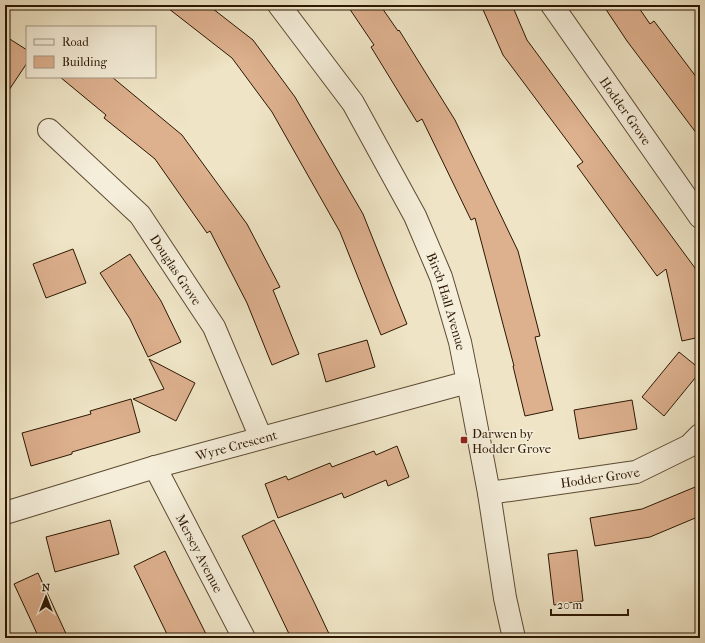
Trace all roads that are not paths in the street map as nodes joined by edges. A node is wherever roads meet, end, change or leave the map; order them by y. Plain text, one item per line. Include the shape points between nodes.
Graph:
1 (280, 5) edge
2 (552, 5) edge
3 (50, 130) dead end
4 (700, 217) edge
5 (468, 382) junction
6 (700, 435) edge
7 (261, 438) junction
8 (155, 467) junction
9 (489, 492) junction
10 (5, 512) edge
11 (244, 638) edge
12 (514, 638) edge

1 - 5 street, Birch Hall Avenue via 353,103 415,216 441,277 460,342
2 - 4 street, Hodder Grove via 553,10
3 - 7 street, Douglas Grove via 140,215 214,326
5 - 7 street, Wyre Crescent
5 - 9 street, Birch Hall Avenue
6 - 9 street, Hodder Grove via 689,446 636,472
7 - 8 street, Wyre Crescent
8 - 10 street, Wyre Crescent
8 - 11 street, Mersey Avenue
9 - 12 street, Birch Hall Avenue via 505,598

